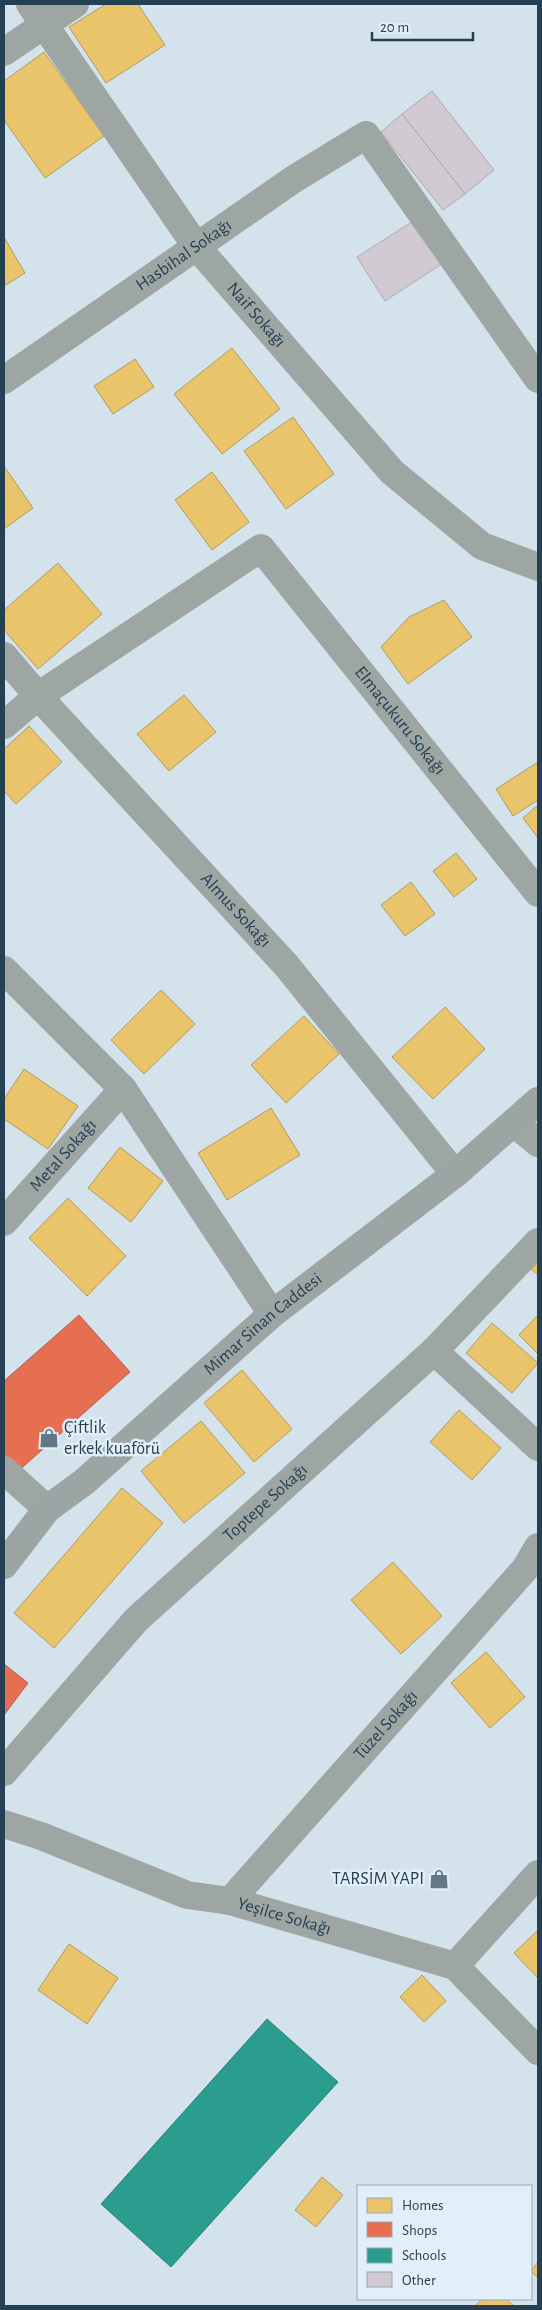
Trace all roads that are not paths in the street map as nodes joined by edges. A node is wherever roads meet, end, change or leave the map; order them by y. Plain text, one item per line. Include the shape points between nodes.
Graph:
1 (75, 4) edge
2 (37, 14) edge
3 (4, 52) edge
4 (196, 246) junction
5 (538, 379) edge
6 (4, 380) edge
7 (538, 567) edge
8 (4, 656) edge
9 (38, 696) junction
10 (4, 725) edge
11 (538, 893) edge
12 (4, 970) edge
13 (122, 1089) junction
14 (538, 1101) edge
15 (514, 1123) junction
16 (538, 1143) edge
17 (455, 1174) junction
18 (4, 1222) edge
19 (538, 1242) edge
20 (272, 1314) junction
21 (434, 1351) junction
22 (538, 1447) edge
23 (4, 1470) edge
24 (47, 1509) junction
25 (538, 1547) edge
26 (4, 1565) edge
27 (4, 1772) edge
28 (4, 1824) edge
29 (538, 1874) edge
30 (230, 1901) junction
31 (455, 1966) junction
32 (538, 2051) edge

1 - 2 street
2 - 3 street
2 - 4 street, Naif Sokağı
4 - 5 street, Hasbihal Sokağı via 366,134
4 - 6 street, Hasbihal Sokağı
4 - 7 street, Naif Sokağı via 392,472 482,546
8 - 9 street, Almus Sokağı
9 - 10 street
9 - 11 street, Elmaçukuru Sokağı via 261,548
9 - 17 street, Almus Sokağı via 286,965
12 - 13 street
13 - 18 street, Metal Sokağı
13 - 20 street
14 - 15 street, Mimar Sinan Caddesi
15 - 16 street
15 - 17 street, Mimar Sinan Caddesi
17 - 20 street, Mimar Sinan Caddesi
19 - 21 street, Toptepe Sokağı
20 - 24 street, Mimar Sinan Caddesi via 84,1482
21 - 22 street
21 - 27 street, Toptepe Sokağı via 136,1620
23 - 24 street
24 - 26 street, Mimar Sinan Caddesi
25 - 30 street, Tüzel Sokağı via 525,1569
28 - 30 street, Yeşilce Sokağı via 187,1895
29 - 31 street
30 - 31 street, Yeşilce Sokağı
31 - 32 street, Yeşilce Sokağı

